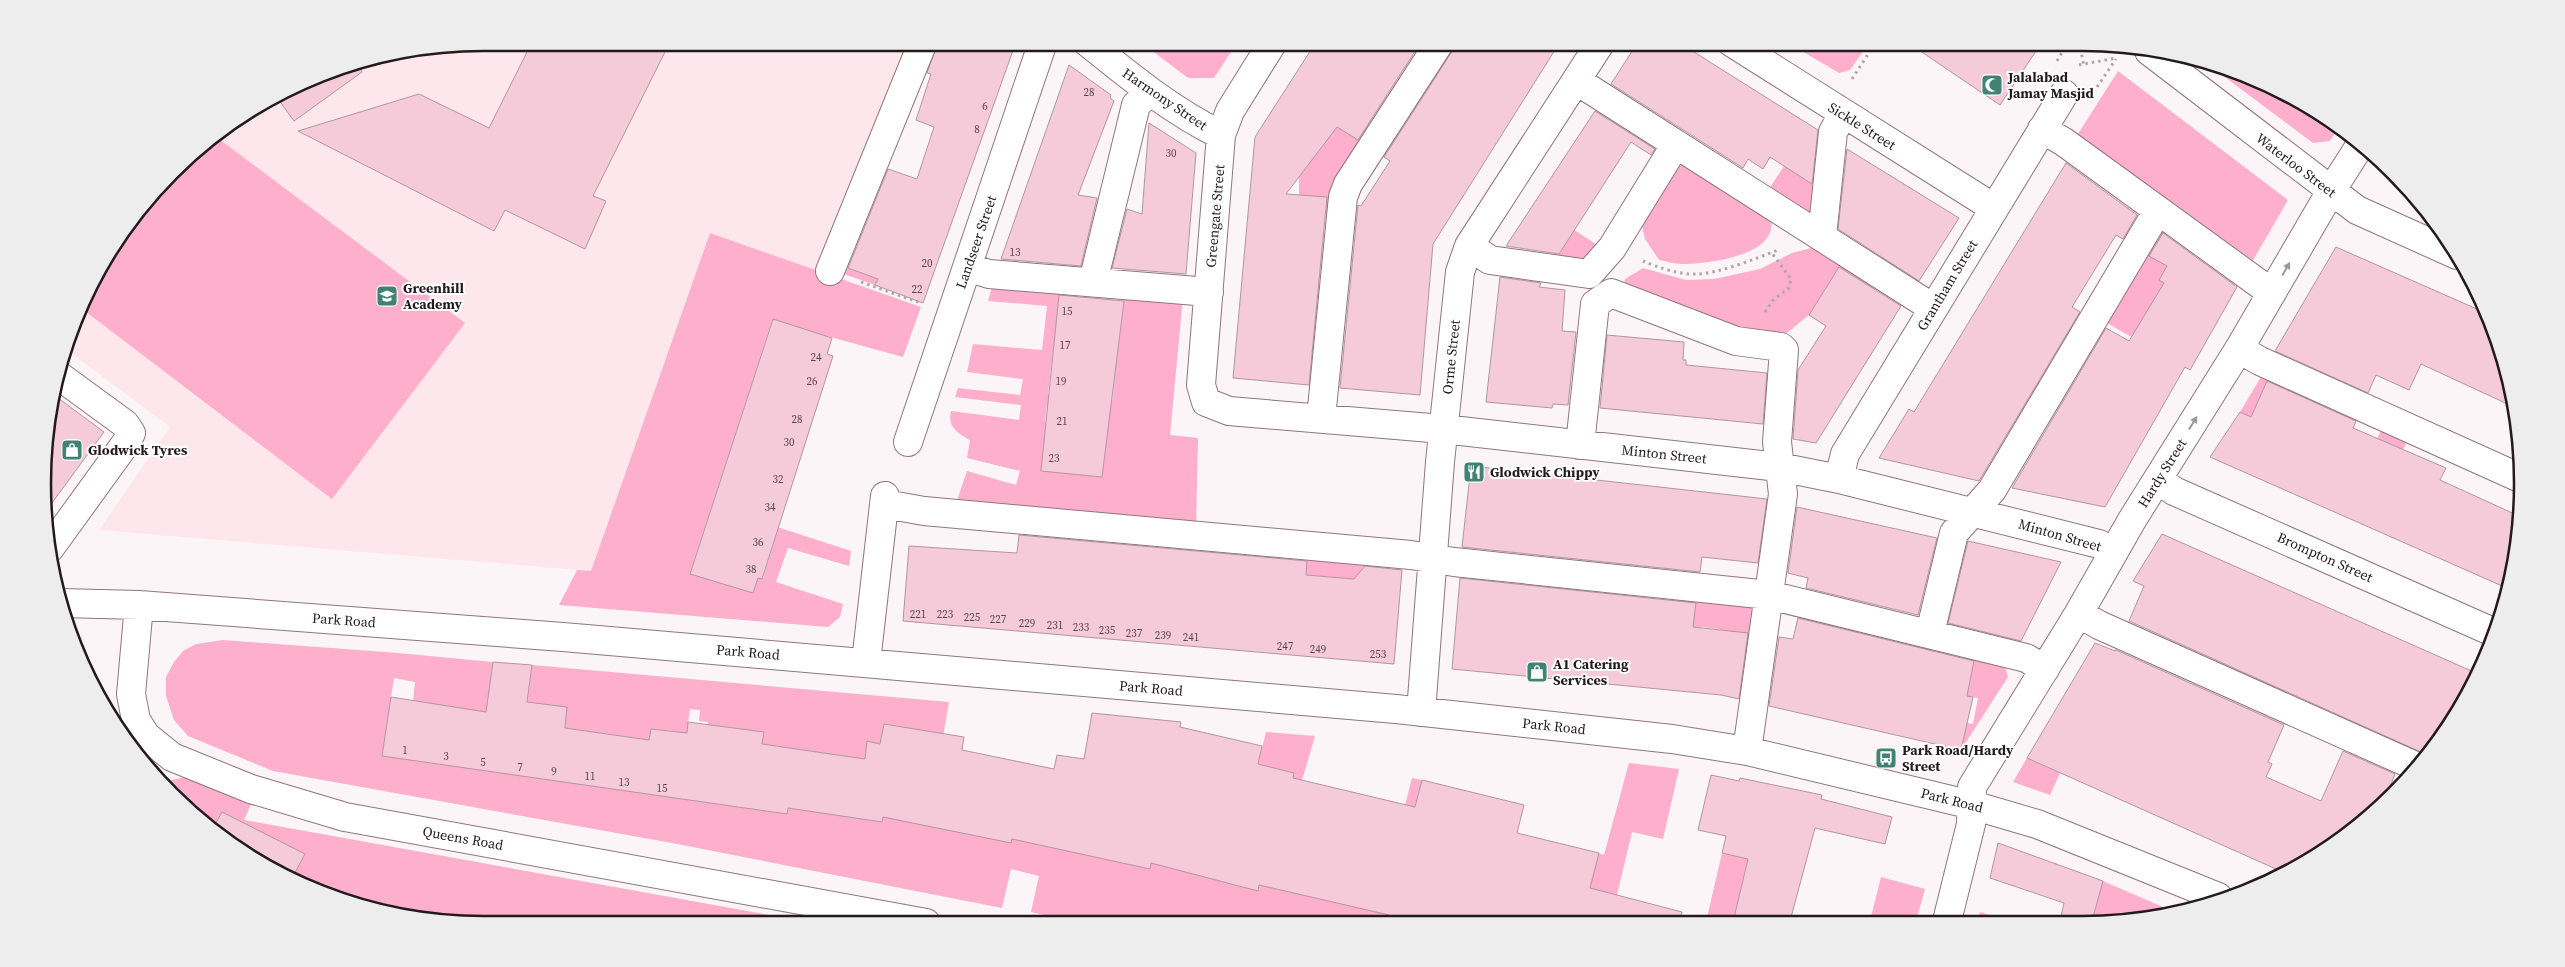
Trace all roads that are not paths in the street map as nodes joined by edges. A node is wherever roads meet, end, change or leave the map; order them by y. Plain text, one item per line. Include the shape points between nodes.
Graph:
1 (920, 51) edge
2 (1040, 51) edge
3 (1098, 51) edge
4 (1267, 51) edge
5 (1434, 51) edge
6 (1595, 51) edge
7 (1746, 51) edge
8 (2159, 59) edge
9 (1577, 81) junction
10 (1149, 92) junction
11 (2064, 94) dead end
12 (1843, 114) junction
13 (2042, 129) junction
14 (1221, 135) junction
15 (1676, 144) junction
16 (2357, 151) edge
17 (2331, 191) junction
18 (1994, 208) junction
19 (2157, 212) junction
20 (1811, 230) junction
21 (1469, 246) junction
22 (2445, 250) edge
23 (967, 267) junction
24 (830, 271) road end
25 (1093, 282) junction
26 (1209, 292) junction
27 (2272, 293) junction
28 (1933, 308) junction
29 (2239, 349) junction
30 (64, 380) edge
31 (1206, 402) joint
32 (1321, 418) junction
33 (1443, 429) junction
34 (908, 442) dead end
35 (1580, 445) junction
36 (1779, 467) junction
37 (2514, 475) edge
38 (1839, 479) junction
39 (2158, 479) junction
40 (1973, 511) junction
41 (55, 541) edge
42 (2113, 552) junction
43 (1433, 558) junction
44 (1769, 595) junction
45 (68, 603) edge
46 (139, 605) junction
47 (2079, 613) junction
48 (2488, 630) edge
49 (1930, 634) junction
50 (866, 662) junction
51 (2045, 669) junction
52 (1420, 712) junction
53 (143, 744) edge
54 (1747, 751) junction
55 (2410, 764) edge
56 (1972, 805) junction
57 (2213, 895) edge
58 (883, 916) edge
59 (1948, 916) edge

1 - 24 street
2 - 23 street, Landseer Street
3 - 10 street, Harmony Street
4 - 14 street, Greengate Street via 1230,111
5 - 32 street via 1348,184 1343,198
6 - 9 street, Orme Street
7 - 12 street, Sickle Street
8 - 17 street, Waterloo Street
9 - 15 street
9 - 21 street, Orme Street
10 - 14 street, Harmony Street
10 - 25 street via 1136,105
11 - 13 street, Grantham Street
12 - 18 street, Sickle Street
12 - 20 street via 1833,132
13 - 18 street, Grantham Street
13 - 19 street
14 - 26 street, Greengate Street
15 - 20 street
15 - 21 street via 1612,248 1589,274 1490,260
16 - 17 street, Hardy Street
17 - 22 street, Waterloo Street via 2357,210
27 -> 17 street, Hardy Street
18 - 28 street, Grantham Street
19 - 27 street
19 - 40 street via 1992,490
20 - 28 street
21 - 33 street, Orme Street via 1460,272
23 - 25 street via 989,274
23 - 34 street, Landseer Street
25 - 26 street
26 - 31 street, Greengate Street via 1201,385
27 - 29 street, Hardy Street
28 - 38 street, Grantham Street via 1845,454
29 - 37 street
39 -> 29 street, Hardy Street
30 - 41 street via 125,424 131,433
31 - 32 street, Minton Street via 1228,411
32 - 33 street, Minton Street
33 - 35 street, Minton Street
33 - 43 street, Orme Street
35 - 36 street, Minton Street
35 - 36 street via 1594,304 1611,293 1736,341 1784,350 1777,442
36 - 38 street, Minton Street
36 - 44 street via 1783,494
38 - 40 street, Minton Street
39 - 42 street, Hardy Street
39 - 48 street, Brompton Street via 2174,491
40 - 42 street, Minton Street via 2099,544
40 - 49 street via 1954,533
42 - 47 street, Hardy Street
43 - 44 street
43 - 50 street via 924,511 885,500
43 - 52 street, Orme Street
44 - 49 street
44 - 54 street
45 - 46 street, Park Road
46 - 50 street, Park Road
46 - 53 street, Queens Road via 131,694
47 - 51 street, Hardy Street
47 - 55 street via 2099,625
49 - 51 street via 2026,658
50 - 52 street, Park Road
51 - 56 street, Hardy Street via 1972,787
52 - 54 street, Park Road via 1672,739
53 - 58 street, Queens Road via 251,789 345,817
54 - 56 street, Park Road
56 - 57 street, Park Road via 2037,824
56 - 59 street, Hardy Street via 1971,824

